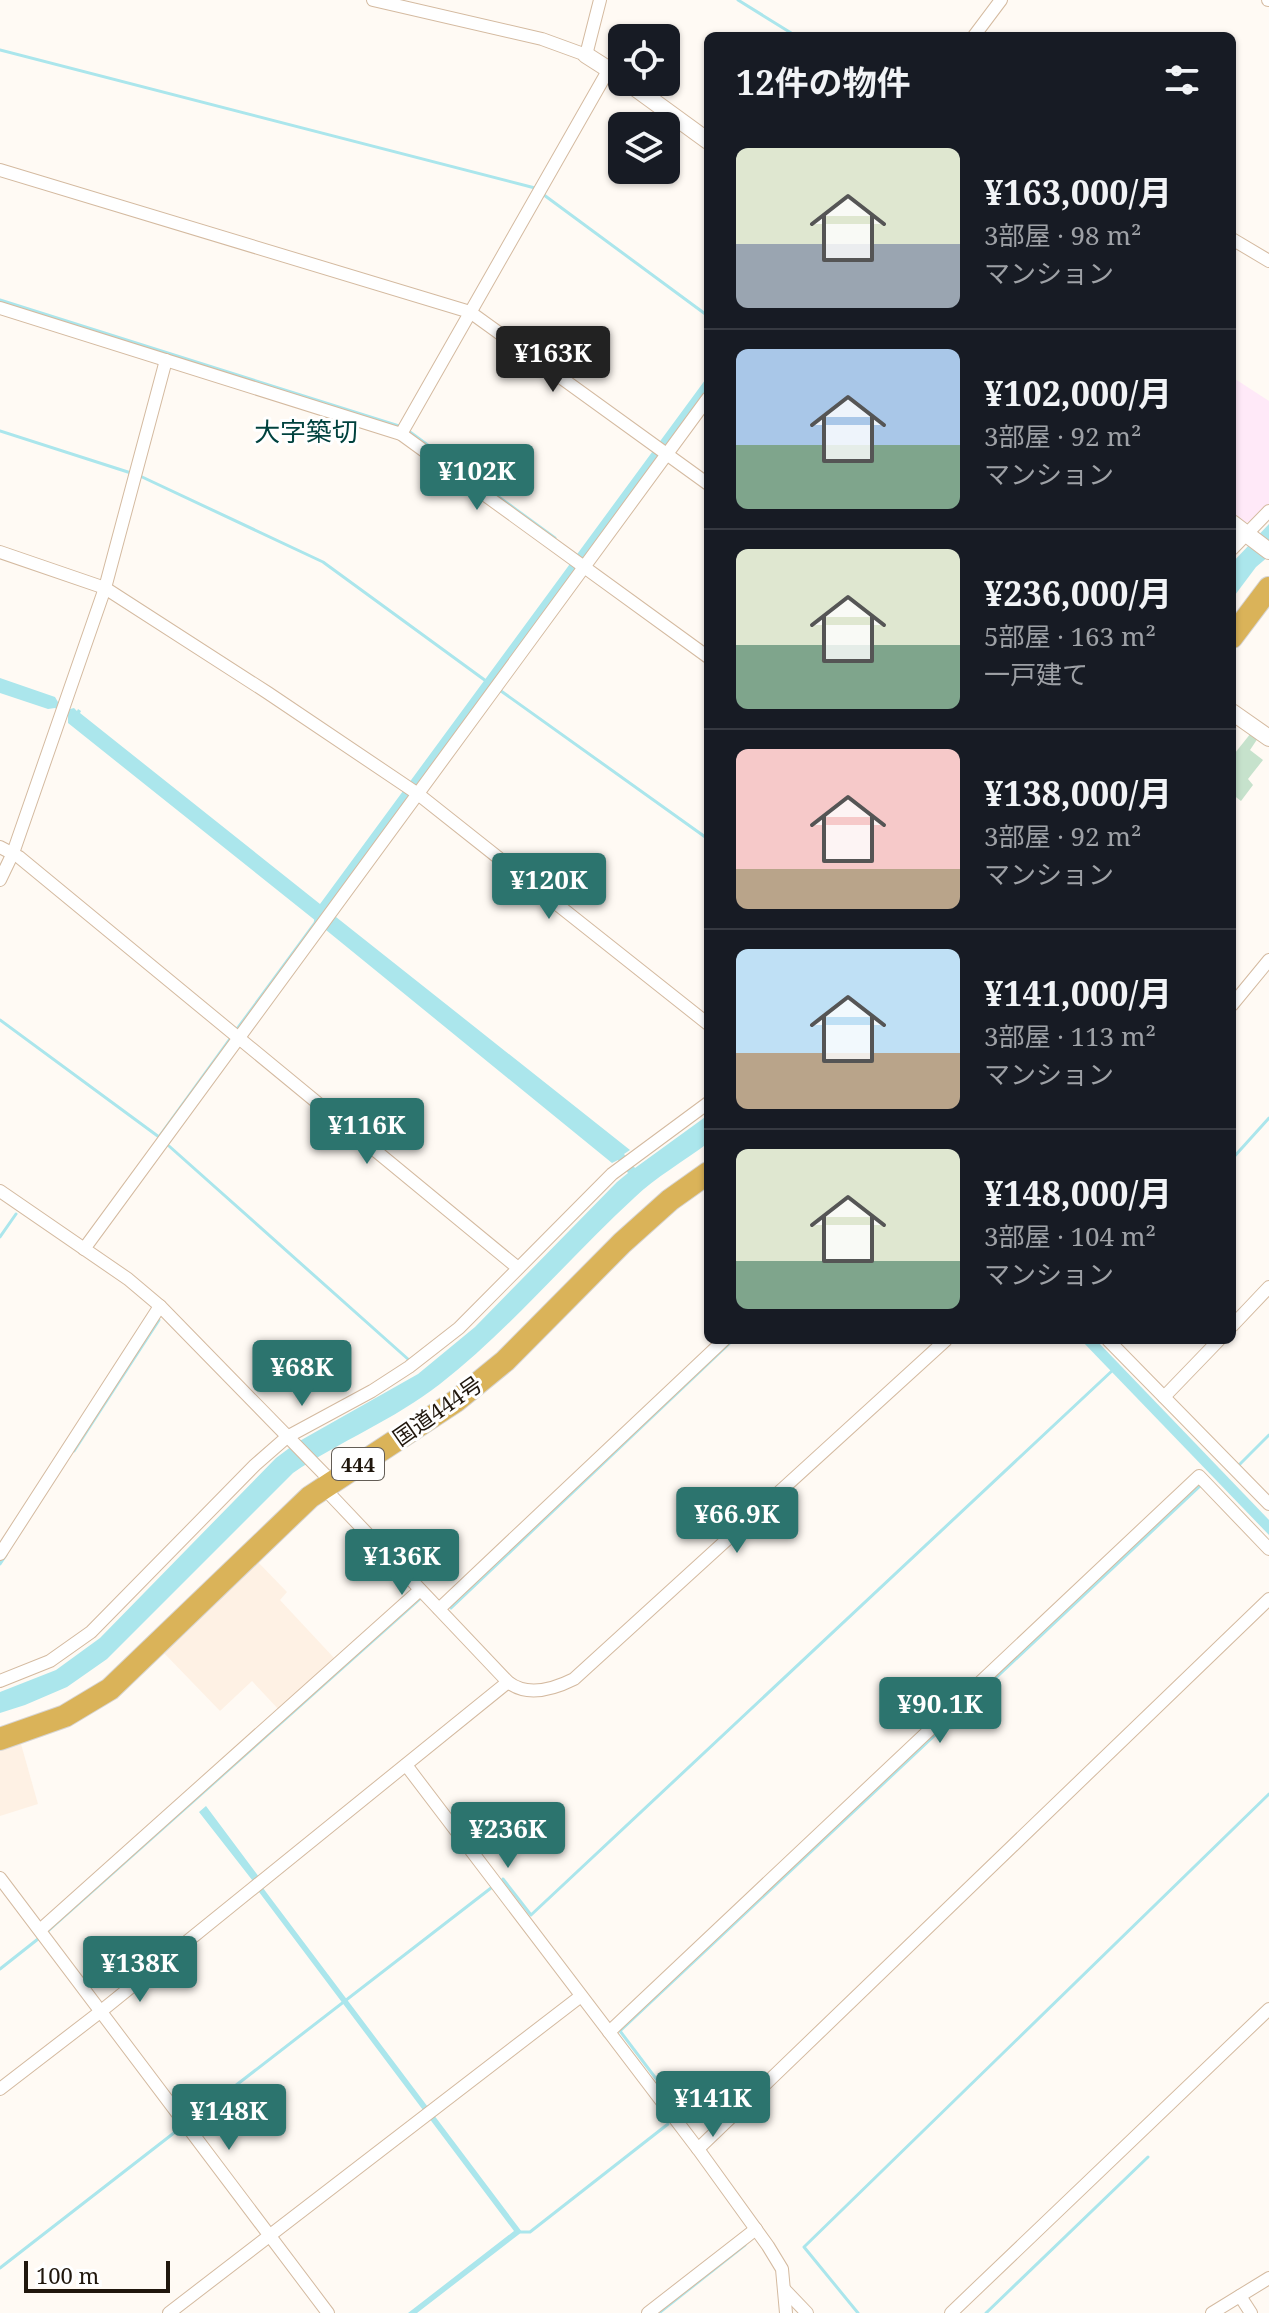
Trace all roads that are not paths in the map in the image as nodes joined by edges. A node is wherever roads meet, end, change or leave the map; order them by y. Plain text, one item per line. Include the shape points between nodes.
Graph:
1 (373, 0) edge
2 (600, 0) edge
3 (1001, 0) edge
4 (977, 32) edge
5 (586, 55) junction
6 (608, 68) edge
7 (608, 85) edge
8 (646, 96) edge
9 (704, 138) edge
10 (0, 170) edge
11 (1236, 241) edge
12 (1269, 261) edge
13 (0, 308) edge
14 (470, 312) junction
15 (166, 360) junction
16 (704, 403) edge
17 (401, 434) junction
18 (662, 450) junction
19 (704, 481) edge
20 (1269, 511) edge
21 (1236, 526) edge
22 (1248, 535) junction
23 (1236, 546) edge
24 (1269, 551) edge
25 (0, 552) edge
26 (579, 563) junction
27 (105, 588) junction
28 (1269, 588) edge
29 (1236, 632) edge
30 (704, 654) edge
31 (1236, 715) edge
32 (1269, 738) edge
33 (412, 790) junction
34 (0, 847) edge
35 (13, 853) junction
36 (0, 880) edge
37 (1269, 960) edge
38 (1236, 1000) edge
39 (704, 1021) edge
40 (238, 1037) junction
41 (704, 1106) edge
42 (704, 1176) edge
43 (0, 1191) edge
44 (84, 1249) junction
45 (518, 1268) junction
46 (1269, 1287) edge
47 (160, 1306) junction
48 (1236, 1322) edge
49 (720, 1344) edge
50 (942, 1344) edge
51 (1112, 1344) edge
52 (1215, 1344) edge
53 (1164, 1397) junction
54 (288, 1438) junction
55 (324, 1479) junction
56 (1269, 1504) edge
57 (1269, 1549) edge
58 (0, 1554) edge
59 (420, 1590) junction
60 (1269, 1599) edge
61 (439, 1609) junction
62 (0, 1681) edge
63 (508, 1682) junction
64 (0, 1739) edge
65 (406, 1765) junction
66 (0, 1878) edge
67 (40, 1930) junction
68 (581, 1996) junction
69 (1269, 2009) edge
70 (100, 2012) junction
71 (609, 2032) junction
72 (0, 2089) edge
73 (698, 2149) junction
74 (756, 2229) junction
75 (270, 2235) junction
76 (1269, 2278) edge
77 (784, 2289) junction
78 (1240, 2296) junction
79 (169, 2313) edge
80 (328, 2313) edge
81 (648, 2313) edge
82 (786, 2313) edge
83 (807, 2313) edge
84 (951, 2313) edge
85 (1212, 2313) edge
86 (1251, 2313) edge

1 - 5 street via 542,39
2 - 5 street
3 - 4 street
5 - 6 street
7 - 14 street
8 - 9 street
10 - 14 street
11 - 12 street
13 - 15 street
14 - 17 street
14 - 18 street
15 - 17 street
15 - 27 street
16 - 18 street
17 - 26 street
18 - 19 street
18 - 26 street
20 - 22 street
21 - 22 street
22 - 23 street
22 - 24 street
25 - 27 street
26 - 30 street
26 - 33 street
27 - 33 street
27 - 35 street
28 - 29 highway
31 - 32 street
33 - 39 street
33 - 40 street
34 - 35 street
35 - 36 street
35 - 40 street
37 - 38 street
40 - 44 street
40 - 45 street
41 - 45 street via 626,1163
42 - 55 highway, 国道444号 / 444 via 622,1243 456,1401
43 - 44 street
44 - 47 street
45 - 54 street via 459,1328 409,1367
46 - 48 street
47 - 54 street
47 - 58 street
49 - 61 street
50 - 63 street via 574,1679 531,1692
51 - 53 street
52 - 53 street
53 - 56 street
54 - 55 street
54 - 62 street via 91,1632 50,1661
55 - 59 street
55 - 64 highway, 国道444号 / 444 via 110,1689 65,1716
57 - 71 street via 1199,1476
59 - 61 street
59 - 67 street
60 - 73 street
61 - 63 street
63 - 65 street
65 - 68 street
65 - 70 street
66 - 67 street
67 - 70 street
68 - 71 street
68 - 75 street
69 - 84 street
70 - 72 street
70 - 75 street
71 - 73 street
73 - 74 street
74 - 77 street via 782,2269
74 - 81 street
75 - 79 street
75 - 80 street
76 - 78 street
77 - 82 street
77 - 83 street
78 - 85 street
78 - 86 street

